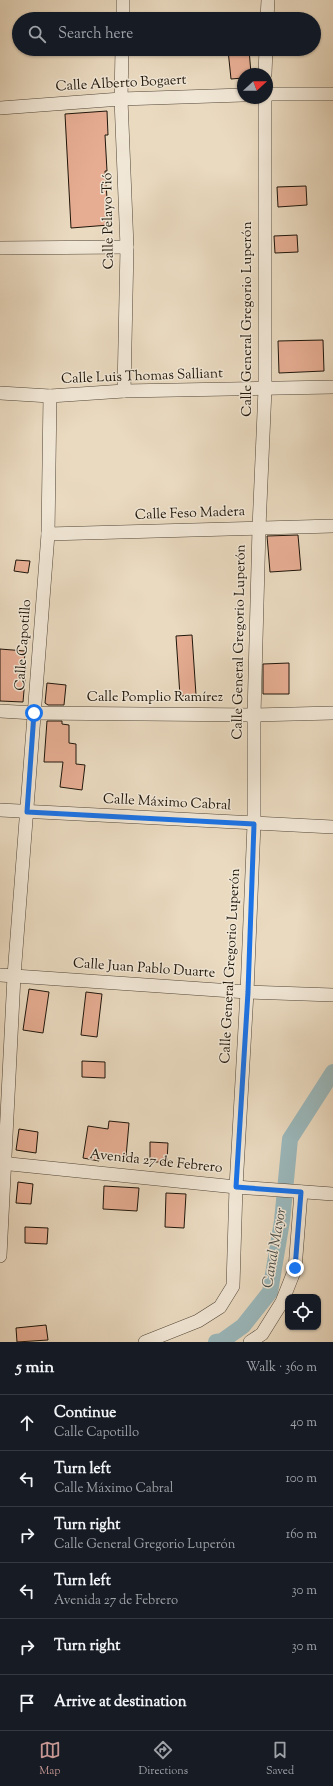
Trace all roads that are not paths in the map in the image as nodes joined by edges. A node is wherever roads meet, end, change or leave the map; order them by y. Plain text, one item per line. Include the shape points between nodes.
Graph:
1 (123, 0) edge
2 (268, 0) edge
3 (123, 12) edge
4 (267, 12) edge
5 (122, 56) edge
6 (266, 56) edge
7 (265, 68) edge
8 (273, 94) edge
9 (333, 94) edge
10 (237, 95) edge
11 (121, 98) junction
12 (265, 104) edge
13 (0, 108) edge
14 (127, 247) junction
15 (0, 248) edge
16 (333, 387) edge
17 (265, 389) junction
18 (124, 392) junction
19 (0, 393) edge
20 (50, 396) junction
21 (333, 526) edge
22 (259, 528) junction
23 (48, 534) junction
24 (0, 711) edge
25 (34, 713) junction
26 (333, 714) edge
27 (254, 715) junction
28 (0, 810) edge
29 (27, 812) junction
30 (254, 824) junction
31 (333, 827) edge
32 (0, 976) edge
33 (14, 976) junction
34 (248, 992) junction
35 (333, 995) edge
36 (2, 1163) edge
37 (236, 1187) junction
38 (298, 1192) junction
39 (333, 1194) edge
40 (0, 1256) edge
41 (145, 1342) edge
42 (250, 1342) edge

1 - 3 street
2 - 4 street
5 - 11 street, Calle Pelayo Tió
6 - 7 street
8 - 9 street
10 - 11 street, Calle Alberto Bogaert
11 - 13 street, Calle Alberto Bogaert
11 - 14 street, Calle Pelayo Tió
12 - 17 street, Calle General Gregorio Luperón
14 - 15 street
14 - 18 street, Calle Pelayo Tió
16 - 17 street, Calle Luis Thomas Salliant
17 - 18 street, Calle Luis Thomas Salliant
17 - 22 street, Calle General Gregorio Luperón
18 - 20 street, Calle Luis Thomas Salliant
19 - 20 street, Calle Luis Thomas Salliant
20 - 23 street, Calle Capotillo
21 - 22 street, Calle Feso Madera
22 - 23 street, Calle Feso Madera
22 - 27 street, Calle General Gregorio Luperón
23 - 25 street, Calle Capotillo
24 - 25 street, Calle Pomplio Ramírez
25 - 27 street, Calle Pomplio Ramírez
25 - 29 street, Calle Capotillo
26 - 27 street, Calle Pomplio Ramírez
27 - 30 street, Calle General Gregorio Luperón
28 - 29 street, Calle Máximo Cabral
29 - 30 street, Calle Máximo Cabral
29 - 33 street, Calle Capotillo
30 - 31 street, Calle Máximo Cabral
30 - 34 street, Calle General Gregorio Luperón
32 - 33 street, Calle Juan Pablo Duarte
33 - 34 street, Calle Juan Pablo Duarte
33 - 36 street, Calle Capotillo
34 - 35 street, Calle Juan Pablo Duarte
34 - 37 street, Calle General Gregorio Luperón
36 - 37 street, Avenida 27 de Febrero
36 - 40 street, Calle Capotillo
37 - 38 street, Avenida 27 de Febrero
37 - 41 street, Calle General Gregorio Luperón via 233,1286 220,1307 198,1321
38 - 39 street, Avenida 27 de Febrero
38 - 42 street via 295,1268 282,1302 262,1334

